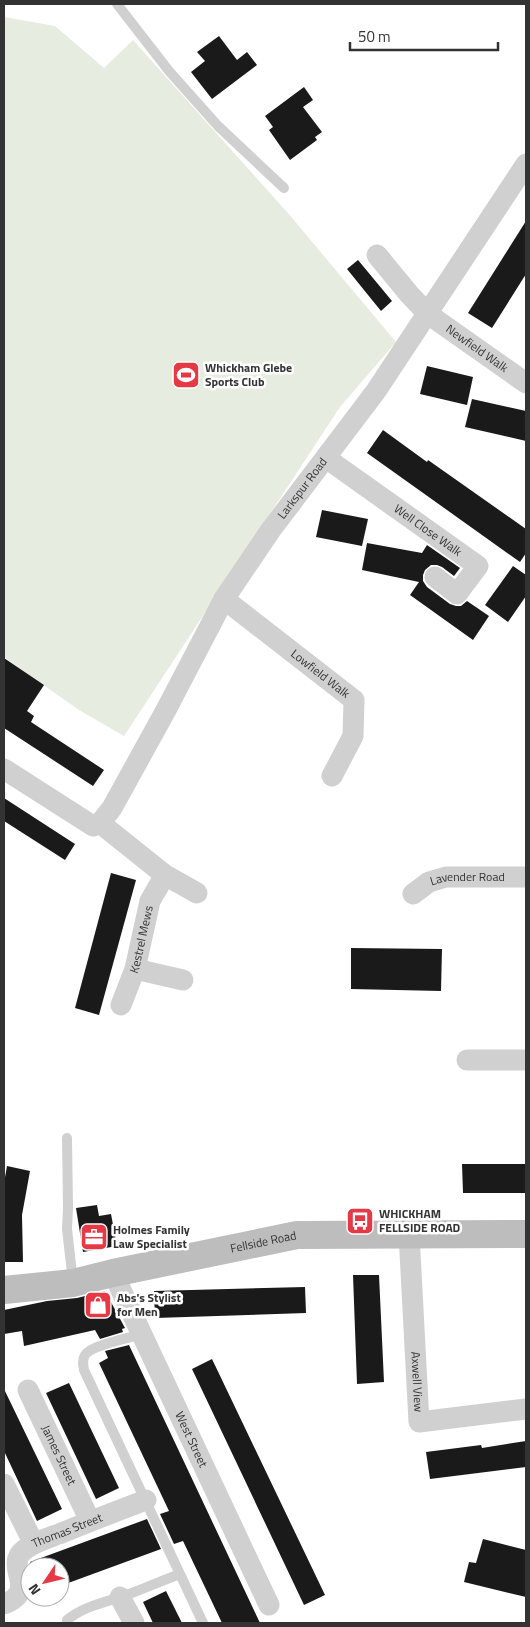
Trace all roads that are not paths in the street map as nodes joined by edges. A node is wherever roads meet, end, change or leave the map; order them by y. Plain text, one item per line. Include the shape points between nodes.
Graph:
1 (117, 4) edge
2 (526, 164) edge
3 (284, 188) dead end
4 (376, 255) dead end
5 (428, 314) junction
6 (526, 383) edge
7 (326, 458) junction
8 (435, 577) dead end
9 (224, 599) junction
10 (4, 769) edge
11 (332, 776) dead end
12 (100, 823) junction
13 (165, 875) junction
14 (526, 877) edge
15 (197, 893) dead end
16 (412, 894) dead end
17 (135, 969) junction
18 (184, 980) dead end
19 (120, 1005) dead end
20 (468, 1060) dead end
21 (526, 1060) edge
22 (66, 1138) dead end
23 (409, 1234) junction
24 (526, 1234) edge
25 (113, 1273) junction
26 (73, 1283) junction
27 (4, 1290) edge
28 (142, 1334) junction
29 (28, 1390) dead end
30 (526, 1409) edge
31 (4, 1484) edge
32 (146, 1500) junction
33 (90, 1521) junction
34 (34, 1544) junction
35 (180, 1574) junction
36 (120, 1597) junction
37 (4, 1604) edge
38 (269, 1605) dead end
39 (67, 1623) edge
40 (134, 1623) edge
41 (203, 1623) edge

1 - 3 lane via 168,71 218,126
2 - 5 street, Larkspur Road
4 - 5 street, Newfield Walk
5 - 6 street, Newfield Walk
5 - 7 street, Larkspur Road
7 - 8 street, Well Close Walk via 478,566 457,594
7 - 9 street, Larkspur Road
9 - 11 street, Lowfield Walk via 354,700 353,736
9 - 12 street, Larkspur Road via 148,743 112,808
10 - 12 street via 93,826
12 - 13 street
13 - 15 street
13 - 17 street, Kestrel Mews via 150,901
14 - 16 street, Lavender Road via 446,877 429,882
17 - 18 street
17 - 19 street, Kestrel Mews
20 - 21 street
22 - 26 lane via 67,1229
23 - 24 street, Fellside Road
23 - 25 street, Fellside Road via 297,1235
23 - 30 street, Axwell View via 419,1422
25 - 26 street, Fellside Road
25 - 28 street, West Street
26 - 27 street, Fellside Road
28 - 32 lane via 94,1348 85,1353 82,1361
28 - 38 street, West Street
29 - 33 street, James Street
31 - 34 street
32 - 33 street, Thomas Street
32 - 35 lane
33 - 34 street, Thomas Street
34 - 37 street, Thomas Street via 18,1556 20,1591
35 - 36 lane
35 - 41 lane
36 - 39 lane via 90,1606 74,1614
36 - 40 street

